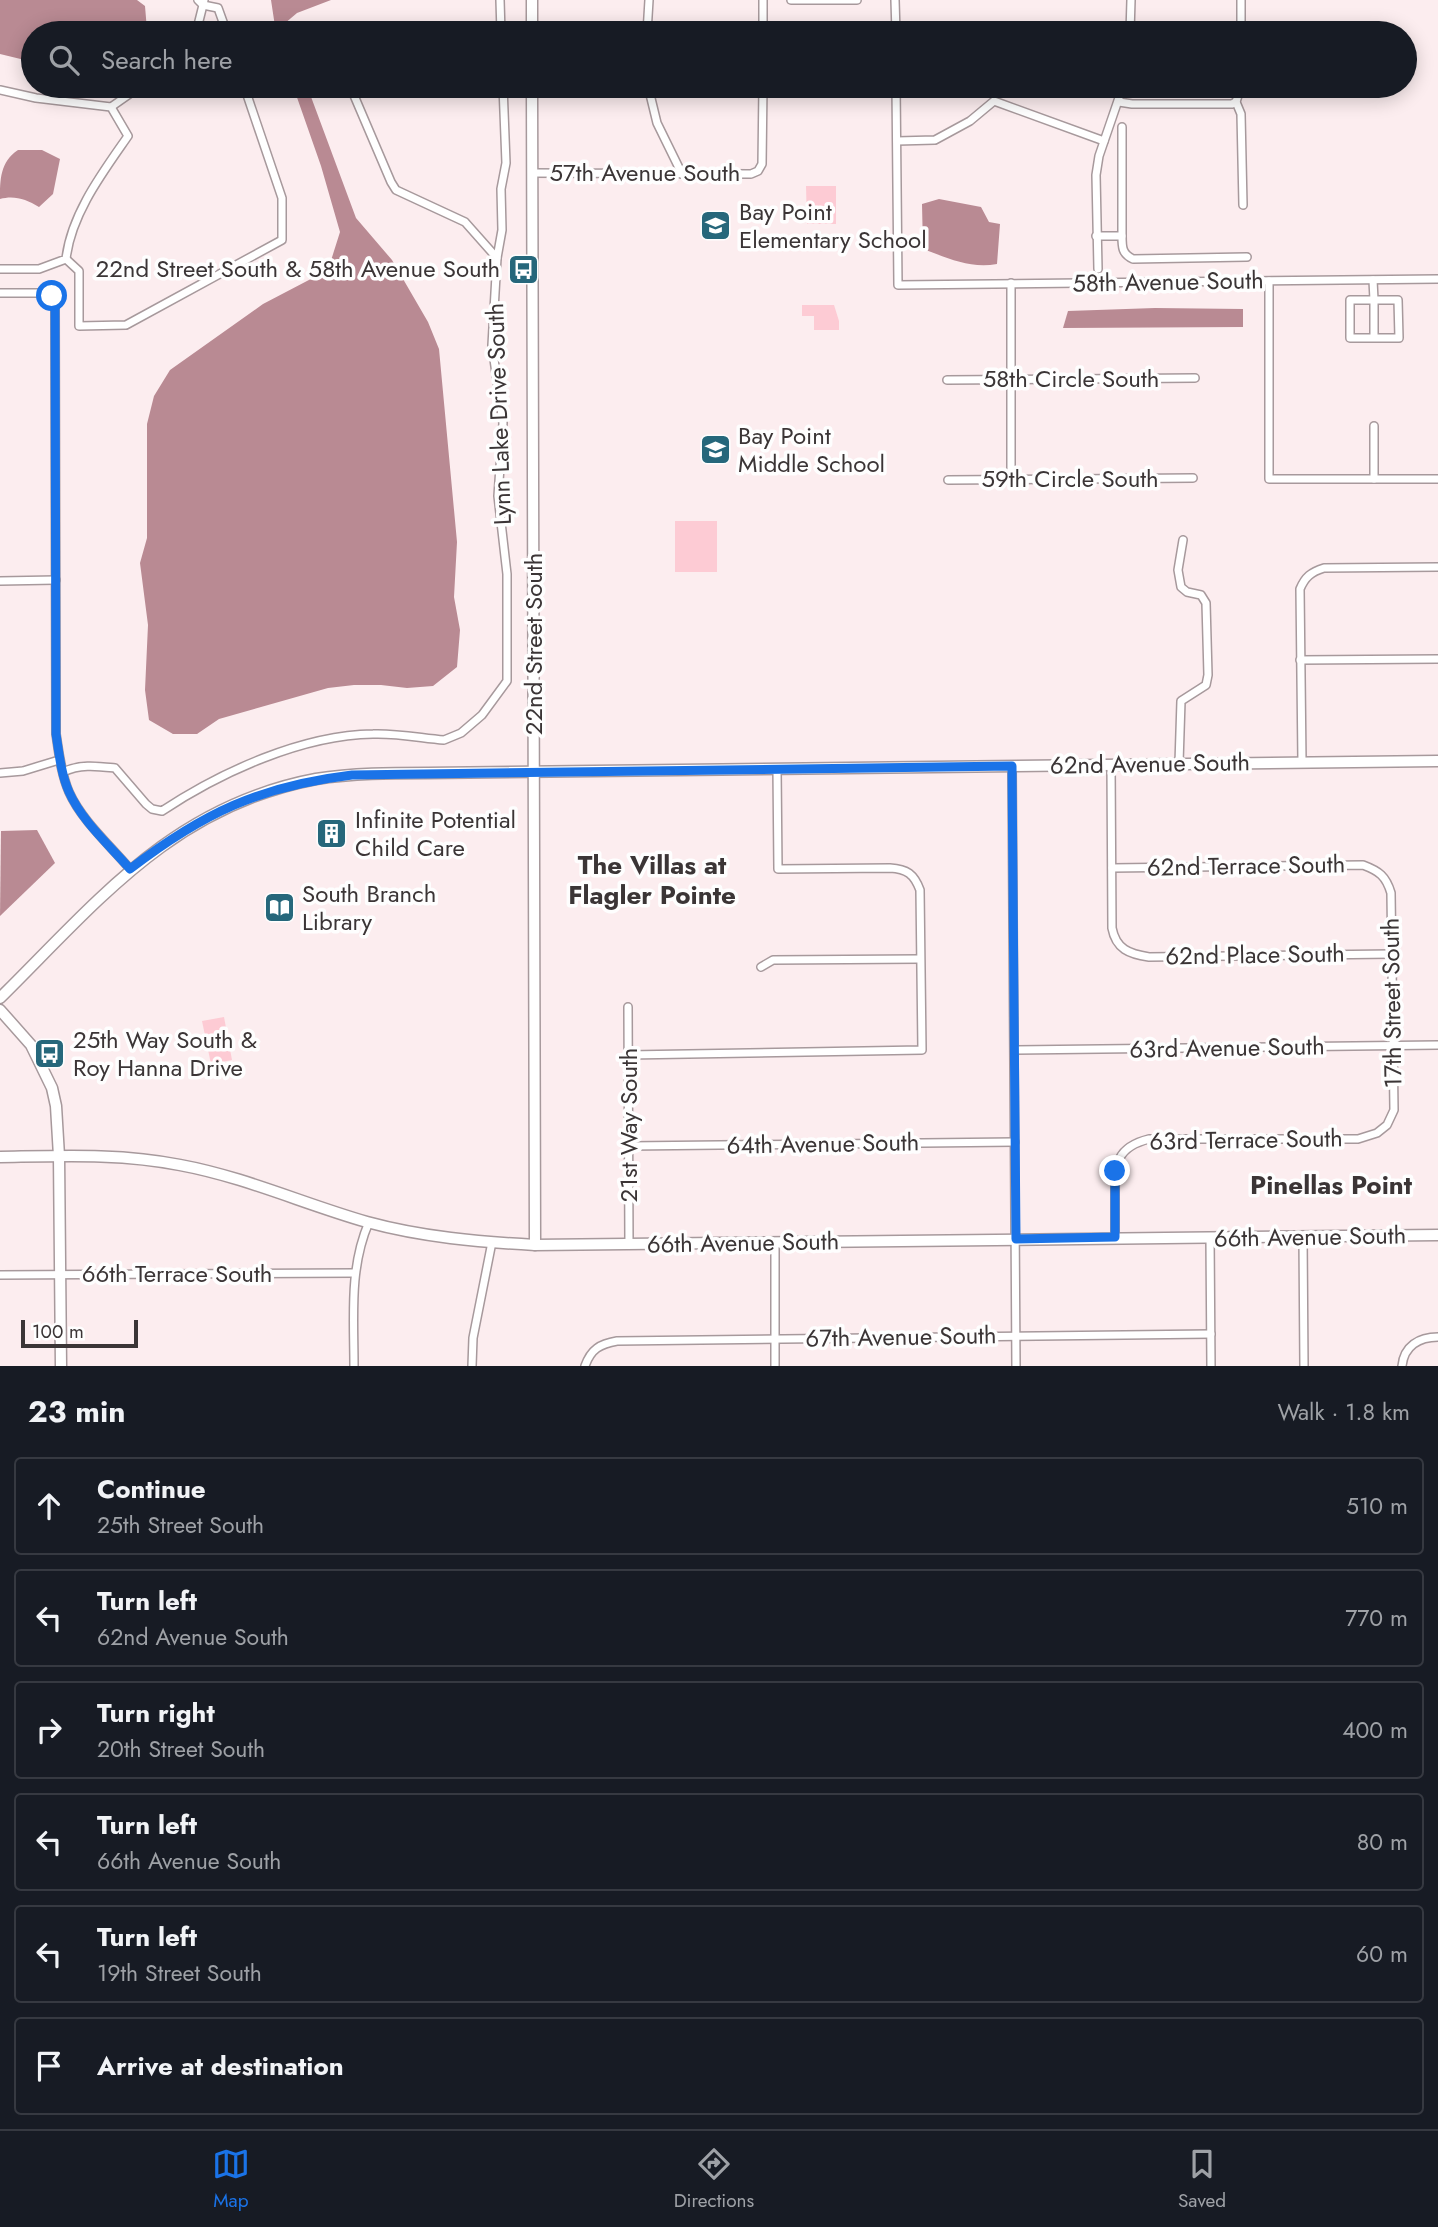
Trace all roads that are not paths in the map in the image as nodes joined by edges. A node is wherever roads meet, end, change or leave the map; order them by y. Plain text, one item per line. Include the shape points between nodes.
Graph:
1 (500, 0) edge
2 (532, 0) edge
3 (649, 0) edge
4 (763, 0) edge
5 (791, 0) edge
6 (857, 0) edge
7 (895, 0) edge
8 (1130, 0) edge
9 (1241, 0) edge
10 (202, 2) edge
11 (199, 21) edge
12 (223, 21) edge
13 (501, 21) edge
14 (532, 21) edge
15 (647, 21) edge
16 (763, 21) edge
17 (896, 21) edge
18 (1130, 21) edge
19 (1241, 21) edge
20 (0, 90) edge
21 (21, 95) edge
22 (36, 98) edge
23 (124, 98) edge
24 (248, 98) edge
25 (355, 98) edge
26 (503, 98) edge
27 (532, 98) edge
28 (651, 98) edge
29 (763, 98) edge
30 (896, 98) edge
31 (1120, 98) edge
32 (1237, 98) edge
33 (1119, 102) junction
34 (1236, 102) junction
35 (111, 107) junction
36 (1122, 127) dead end
37 (897, 141) junction
38 (1104, 141) junction
39 (532, 173) junction
40 (682, 174) junction
41 (1242, 205) dead end
42 (1096, 236) junction
43 (1122, 236) junction
44 (1247, 257) dead end
45 (498, 258) junction
46 (66, 259) junction
47 (0, 269) edge
48 (1098, 269) dead end
49 (1438, 279) edge
50 (1373, 280) junction
51 (1269, 281) junction
52 (1011, 283) junction
53 (0, 293) edge
54 (1374, 300) junction
55 (1374, 338) junction
56 (1195, 378) dead end
57 (1012, 379) junction
58 (947, 380) dead end
59 (1374, 426) dead end
60 (1193, 478) dead end
61 (1012, 479) junction
62 (1374, 479) junction
63 (1438, 479) edge
64 (948, 480) dead end
65 (1183, 540) dead end
66 (1438, 567) edge
67 (0, 580) edge
68 (56, 580) junction
69 (1438, 659) edge
70 (1300, 660) junction
71 (60, 760) junction
72 (1438, 761) edge
73 (1302, 762) junction
74 (1179, 763) junction
75 (1111, 764) junction
76 (1012, 766) junction
77 (777, 769) junction
78 (63, 772) junction
79 (535, 772) junction
80 (0, 773) edge
81 (1112, 868) junction
82 (130, 869) junction
83 (1378, 871) joint
84 (1392, 954) junction
85 (920, 959) junction
86 (761, 967) dead end
87 (0, 998) edge
88 (628, 1007) dead end
89 (0, 1010) edge
90 (1438, 1045) edge
91 (1393, 1046) junction
92 (1015, 1050) junction
93 (628, 1055) junction
94 (1377, 1133) joint
95 (1016, 1142) junction
96 (630, 1146) junction
97 (59, 1156) junction
98 (0, 1157) edge
99 (369, 1222) junction
100 (1438, 1235) edge
101 (1115, 1237) junction
102 (1303, 1237) junction
103 (1210, 1238) junction
104 (1016, 1239) junction
105 (492, 1242) junction
106 (775, 1242) junction
107 (629, 1244) junction
108 (535, 1245) junction
109 (355, 1273) junction
110 (0, 1275) edge
111 (61, 1275) junction
112 (1211, 1334) junction
113 (1016, 1335) junction
114 (1438, 1337) edge
115 (775, 1338) junction
116 (61, 1366) edge
117 (354, 1366) edge
118 (472, 1366) edge
119 (585, 1366) edge
120 (775, 1366) edge
121 (1016, 1366) edge
122 (1211, 1366) edge
123 (1304, 1366) edge
124 (1402, 1366) edge

1 - 13 street
2 - 14 street
3 - 15 street
4 - 16 street
5 - 6 street
7 - 17 street
8 - 18 street
9 - 19 street
10 - 11 street
10 - 12 street via 218,8
20 - 21 street
22 - 35 street
23 - 35 street
24 - 46 street via 282,198 282,240 126,325 79,326 79,271
25 - 45 street via 396,190 465,222
26 - 45 street via 506,163
27 - 39 street, 22nd Street South
28 - 40 street via 657,123
29 - 40 street, 57th Avenue South via 762,164 758,171
30 - 37 street
31 - 33 street
32 - 34 street
33 - 34 street
33 - 38 street
34 - 41 street via 1241,114
35 - 46 street via 128,136 91,189
36 - 43 street
37 - 38 street via 935,140 994,101
37 - 52 street, 58th Avenue South via 898,285
38 - 42 street via 1096,175
39 - 40 street, 57th Avenue South
39 - 79 street, 22nd Street South
42 - 43 street
42 - 48 street
43 - 44 street via 1123,250 1133,259
45 - 78 street, Lynn Lake Drive South via 492,345 503,423 498,496 507,574 507,681 482,715 444,740 373,734 277,754 220,778 162,811 146,804 115,768 74,767
46 - 47 street via 39,269
49 - 50 street, 58th Avenue South
50 - 51 street, 58th Avenue South
50 - 54 street
51 - 52 street, 58th Avenue South
51 - 62 street via 1269,479
52 - 57 street
53 - 68 street via 43,293 52,296 55,304
54 - 55 street
54 - 55 street via 1350,300 1350,338
54 - 55 street via 1398,300 1399,338
56 - 57 street, 58th Circle South
57 - 58 street, 58th Circle South
57 - 61 street
59 - 62 street
60 - 61 street, 59th Circle South
61 - 64 street, 59th Circle South
62 - 63 street
65 - 74 street via 1178,569 1181,587 1201,595 1206,603 1208,675 1206,685 1181,701
66 - 70 street via 1324,568 1312,572 1300,589
67 - 68 street
68 - 71 street
69 - 70 street
70 - 73 street
71 - 78 street
71 - 80 street
72 - 73 street, 62nd Avenue South
73 - 74 street, 62nd Avenue South
74 - 75 street, 62nd Avenue South
75 - 76 street, 62nd Avenue South
75 - 81 street
76 - 77 street, 62nd Avenue South
76 - 92 street
77 - 79 street, 62nd Avenue South
77 - 85 street via 778,869 905,869 920,890
78 - 82 street via 83,815
79 - 82 street, 62nd Avenue South via 352,775 287,786 255,795 200,821
79 - 108 street, 22nd Street South
81 - 83 street, 62nd Terrace South via 1363,865
81 - 84 street, 62nd Place South via 1114,939 1131,954
82 - 87 street, 62nd Avenue South
83 - 84 street, 17th Street South via 1388,881 1391,893
84 - 91 street, 17th Street South
85 - 86 street via 772,960
85 - 93 street via 922,1050
88 - 93 street, 21st Way South
89 - 97 street via 25,1036 52,1088
90 - 91 street, 63rd Avenue South
91 - 92 street, 63rd Avenue South
91 - 94 street, 17th Street South via 1394,1110
92 - 95 street
93 - 96 street, 21st Way South
94 - 101 street, 63rd Terrace South via 1359,1139 1149,1139 1128,1147 1115,1171
95 - 96 street, 64th Avenue South
95 - 104 street
96 - 107 street, 21st Way South
97 - 98 street, 66th Avenue South
97 - 99 street, 66th Avenue South via 134,1158 179,1165 255,1183
97 - 111 street
99 - 105 street, 66th Avenue South
99 - 109 street
100 - 102 street, 66th Avenue South
101 - 103 street, 66th Avenue South
101 - 104 street, 66th Avenue South
102 - 103 street, 66th Avenue South
102 - 123 street
103 - 112 street
104 - 106 street, 66th Avenue South
104 - 113 street
105 - 108 street, 66th Avenue South
105 - 118 street
106 - 107 street, 66th Avenue South
106 - 115 street
107 - 108 street, 66th Avenue South
109 - 111 street, 66th Terrace South
109 - 117 street
110 - 111 street, 66th Terrace South
111 - 116 street
112 - 113 street, 67th Avenue South
112 - 122 street
113 - 115 street, 67th Avenue South
113 - 121 street
114 - 124 street via 1417,1340 1404,1354
115 - 119 street, 67th Avenue South via 617,1340 594,1350
115 - 120 street

